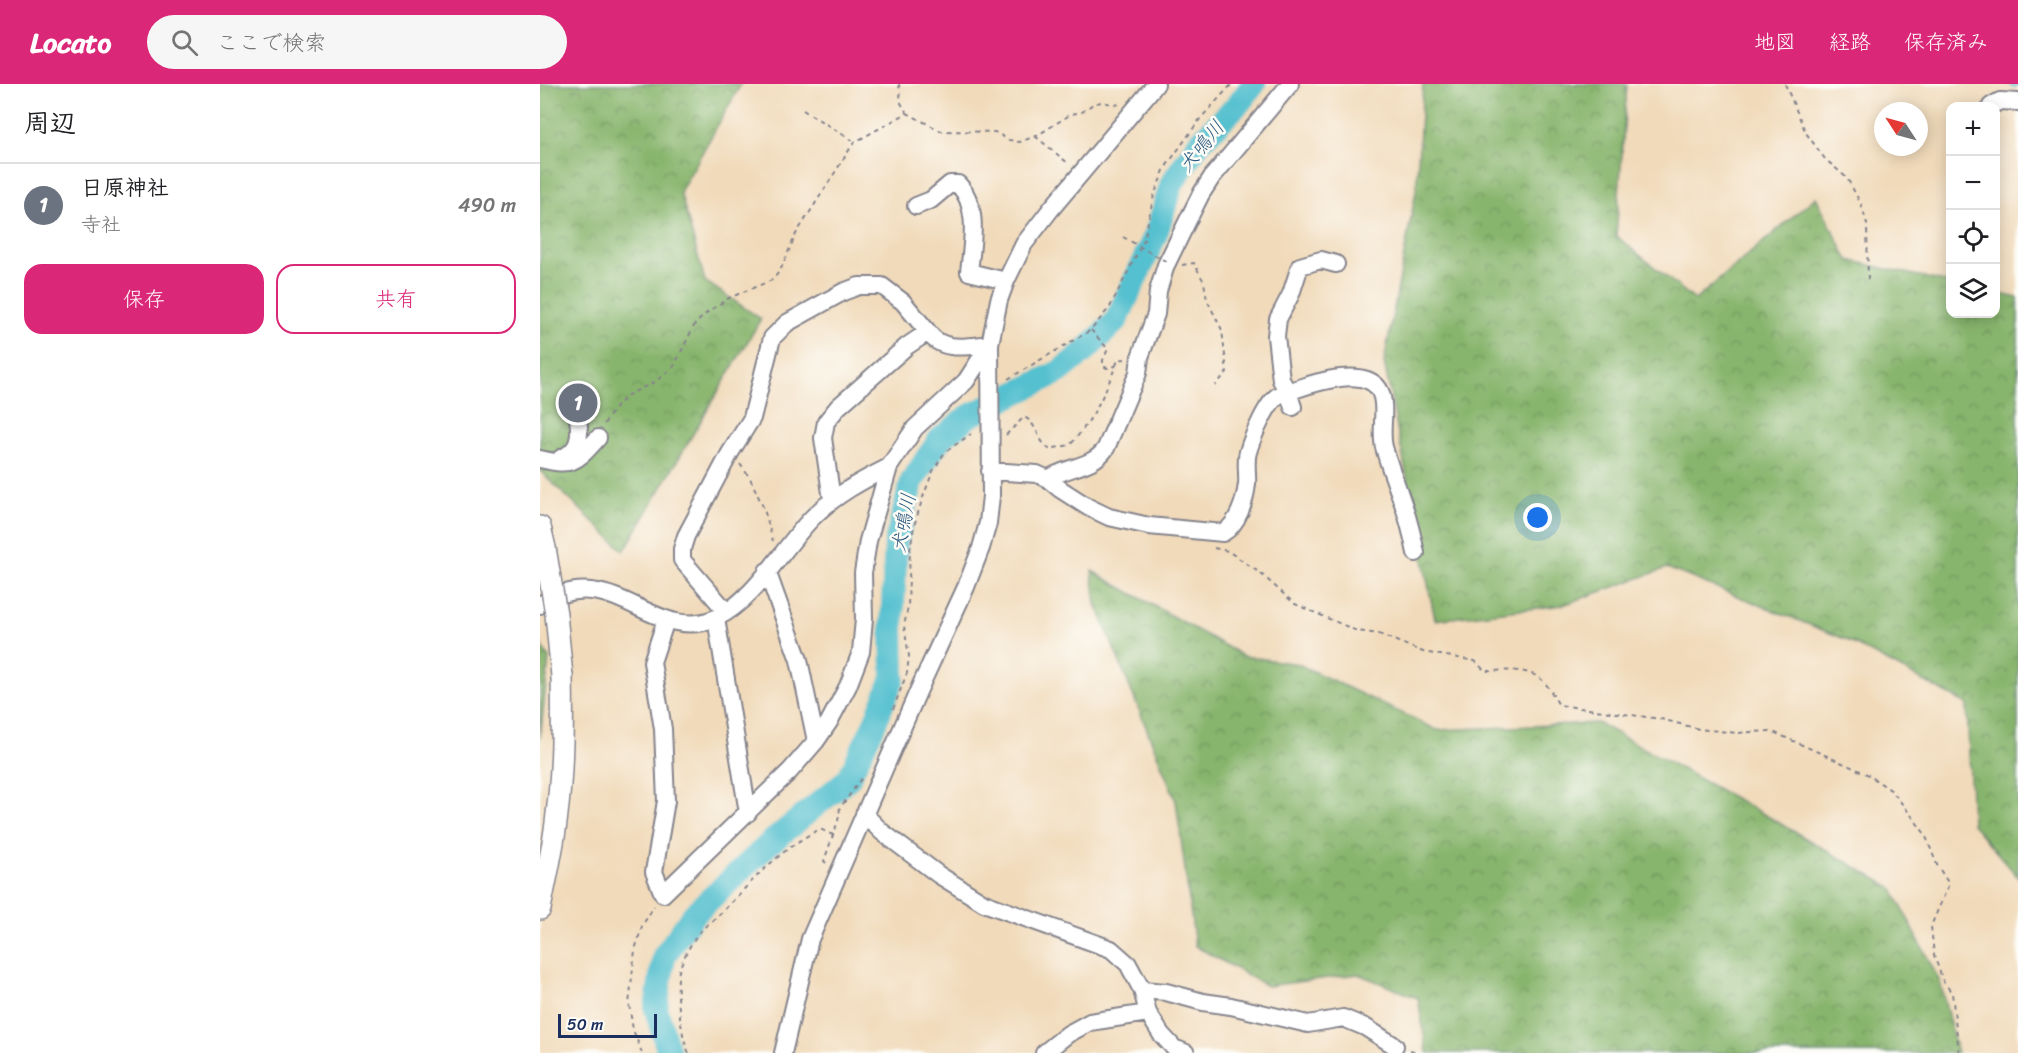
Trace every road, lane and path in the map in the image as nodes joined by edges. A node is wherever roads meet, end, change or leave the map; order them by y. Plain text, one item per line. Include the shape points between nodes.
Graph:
1 (899, 84) edge
2 (1156, 84) edge
3 (1232, 84) edge
4 (1290, 84) edge
5 (1785, 84) edge
6 (1998, 102) edge
7 (2018, 102) edge
8 (803, 110) dead end
9 (907, 113) junction
10 (1133, 113) junction
11 (1035, 136) junction
12 (855, 142) junction
13 (1082, 174) junction
14 (916, 206) dead end
15 (1123, 237) dead end
16 (1167, 262) junction
17 (1336, 264) dead end
18 (1006, 281) junction
19 (1868, 283) dead end
20 (1091, 330) junction
21 (928, 332) junction
22 (990, 344) junction
23 (1140, 357) junction
24 (1116, 366) junction
25 (1008, 379) dead end
26 (1215, 386) dead end
27 (1291, 400) junction
28 (578, 419) dead end
29 (971, 434) dead end
30 (598, 438) joint
31 (990, 439) junction
32 (730, 453) junction
33 (546, 461) edge
34 (889, 467) junction
35 (990, 471) junction
36 (1048, 479) junction
37 (832, 500) junction
38 (540, 526) edge
39 (1210, 547) dead end
40 (782, 553) junction
41 (1416, 553) dead end
42 (767, 571) junction
43 (540, 605) edge
44 (721, 615) junction
45 (666, 620) junction
46 (891, 714) dead end
47 (816, 741) junction
48 (866, 772) dead end
49 (748, 813) junction
50 (864, 814) junction
51 (833, 835) junction
52 (836, 878) junction
53 (663, 894) junction
54 (540, 909) edge
55 (1142, 990) junction
56 (1148, 1013) junction
57 (1395, 1046) dead end
58 (642, 1053) edge
59 (688, 1053) edge
60 (783, 1053) edge
61 (1044, 1053) edge
62 (1186, 1053) edge
63 (1959, 1053) edge

1 - 9 path via 901,103
2 - 10 street
3 - 20 path via 1200,119 1165,168 1144,240 1110,307
4 - 16 street via 1206,186
5 - 19 path via 1806,133 1825,159 1846,178 1861,204 1867,224
6 - 7 street
8 - 12 path
9 - 11 path via 941,131 995,132 1020,142
9 - 12 path
10 - 11 path via 1123,106 1101,102
10 - 13 street
11 - 13 path
12 - 30 path via 796,234 780,271 772,280 729,298 695,324 674,366 618,404
13 - 18 street via 1024,244
14 - 18 street via 931,200 950,184 958,184 972,208 969,272
15 - 16 path, bridge
16 - 23 street via 1156,314
16 - 26 path via 1194,263 1204,282 1207,300 1222,330 1227,372
17 - 27 street via 1321,260 1300,266 1278,319 1281,380
18 - 22 street
20 - 24 path via 1108,349 1103,366
20 - 25 path
21 - 22 street via 933,340 947,345
21 - 32 street via 903,302 882,286 860,286 843,292 787,323 772,338 752,418
21 - 37 street via 838,406 826,422 823,438
22 - 31 street
22 - 34 street via 966,381 915,429
23 - 24 path via 1118,360
23 - 36 street via 1131,392 1101,456
24 - 31 path via 1095,411 1070,445 1049,449 1031,420 1024,417 1003,438
27 - 36 street via 1278,396 1258,428 1248,453 1247,485 1238,516 1223,533 1149,526 1109,517
27 - 41 street via 1308,385 1338,378 1371,380 1377,386 1382,397 1384,446
28 - 33 street via 581,434 576,447 567,456
29 - 46 path via 945,452 933,471 914,526 909,607 904,626 909,656 907,673
30 - 33 street via 582,456 568,464
31 - 35 street
32 - 40 path via 750,478 772,539
32 - 44 street via 682,549 682,560
34 - 37 street
34 - 47 street via 863,573 861,652 848,686
35 - 36 street via 1037,474
35 - 50 street via 988,523 977,558
37 - 40 street
38 - 54 main road, bridge via 556,614 563,738 557,816
39 - 63 path via 1228,551 1295,604 1357,631 1379,634 1423,652 1475,661 1485,671 1521,670 1534,675 1544,681 1559,705 1661,719 1699,729 1771,731 1867,774 1892,791 1925,834 1949,884 1931,926 1934,955 1952,993
40 - 42 street
42 - 44 street via 740,603
42 - 47 street via 799,660
43 - 45 street via 566,593 594,590
44 - 45 street via 689,625
44 - 49 street
45 - 53 street via 652,663 663,729 666,801 654,872
47 - 49 street
48 - 51 path via 840,807
49 - 53 street
50 - 52 street
50 - 55 street via 939,875 984,903 1111,949 1128,964
51 - 52 path via 824,861
51 - 59 path via 820,829 800,838 696,937 679,973
52 - 60 street via 810,939
53 - 58 path via 642,926 632,969 629,1004
55 - 56 street
55 - 57 street via 1308,1024 1343,1018 1365,1026
56 - 61 street via 1090,1022
56 - 62 street via 1174,1048

